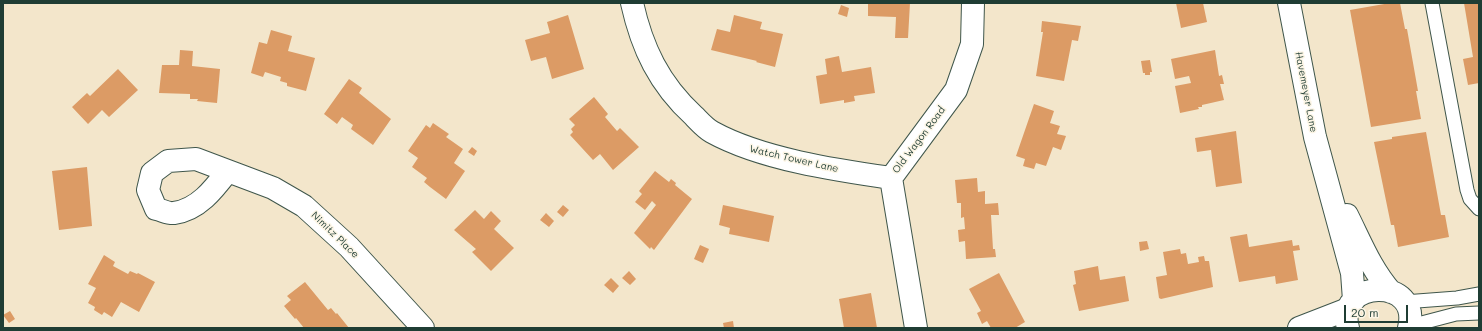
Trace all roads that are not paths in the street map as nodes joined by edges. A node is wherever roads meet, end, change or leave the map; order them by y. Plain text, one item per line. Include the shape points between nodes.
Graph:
1 (632, 3) edge
2 (973, 3) edge
3 (1289, 3) edge
4 (1432, 3) edge
5 (227, 172) dead end
6 (891, 178) junction
7 (1327, 181) junction
8 (1479, 209) edge
9 (1479, 294) edge
10 (1398, 296) junction
11 (1350, 313) edge
12 (1479, 313) edge
13 (1456, 314) junction
14 (1479, 322) edge
15 (1409, 327) edge
16 (423, 328) edge
17 (916, 328) edge
18 (1299, 328) edge

1 - 6 street, Watch Tower Lane via 638,28 654,68 680,103 711,131 754,151
2 - 6 street, Old Wagon Road via 972,44 956,90
3 - 7 street, Havemeyer Lane via 1315,137
4 - 8 lane via 1467,190 1470,199
5 - 16 street, Nimitz Place via 273,188 304,206 349,247
6 - 17 street, Old Wagon Road
7 - 10 street, Havemeyer Lane via 1348,216 1378,277
7 - 11 street, Havemeyer Lane via 1352,273
9 - 10 lane via 1457,298
10 - 11 street via 1383,289 1371,290 1360,295
10 - 15 street via 1409,313
11 - 18 street
12 - 13 lane
13 - 14 lane via 1469,321
13 - 15 lane

